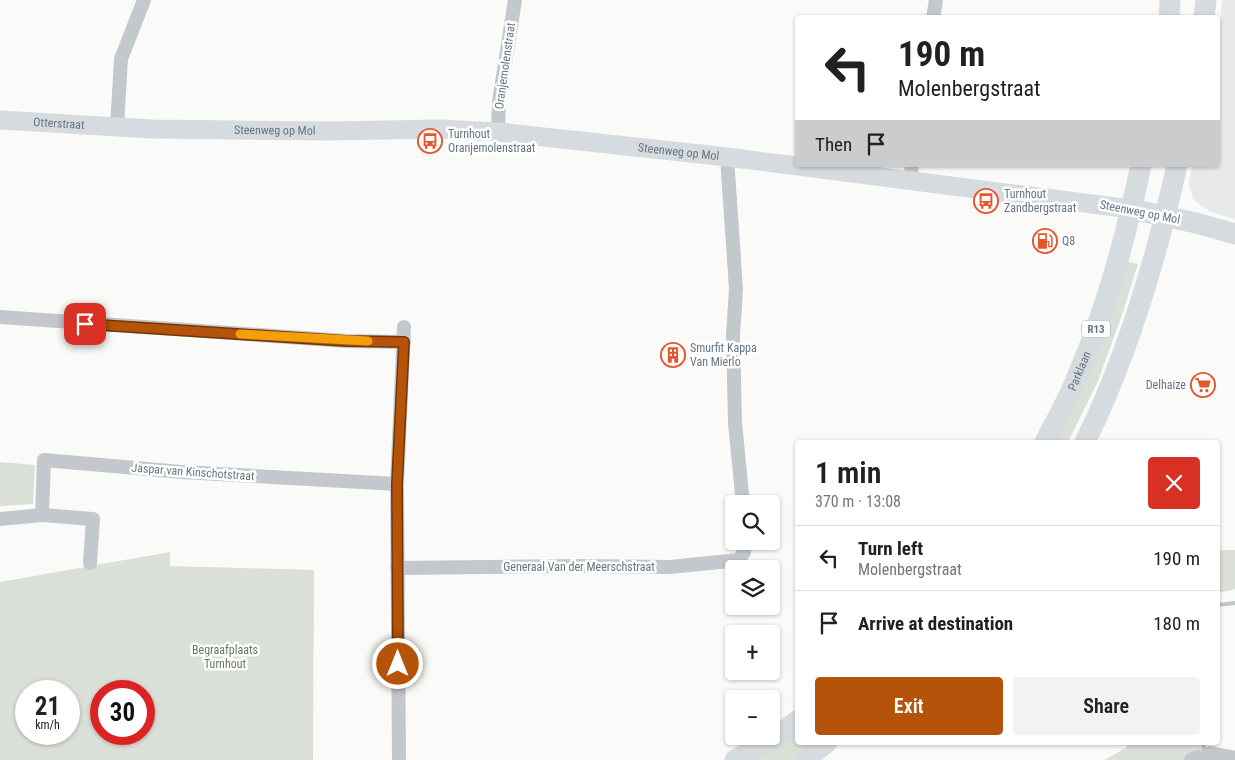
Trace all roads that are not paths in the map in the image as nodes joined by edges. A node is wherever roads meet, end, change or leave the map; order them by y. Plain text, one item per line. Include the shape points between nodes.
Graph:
1 (144, 0) edge
2 (515, 0) edge
3 (936, 0) edge
4 (1170, 0) edge
5 (1206, 0) edge
6 (934, 15) edge
7 (1169, 15) edge
8 (1204, 15) edge
9 (0, 120) edge
10 (117, 127) junction
11 (498, 132) junction
12 (728, 157) junction
13 (795, 162) edge
14 (850, 167) edge
15 (1141, 167) edge
16 (1177, 167) edge
17 (911, 172) edge
18 (1131, 209) junction
19 (1165, 216) junction
20 (1235, 234) edge
21 (0, 317) edge
22 (404, 327) dead end
23 (404, 342) junction
24 (1046, 440) edge
25 (1086, 440) edge
26 (397, 484) junction
27 (742, 495) edge
28 (42, 515) junction
29 (0, 519) edge
30 (744, 550) edge
31 (90, 564) dead end
32 (398, 568) junction
33 (795, 722) edge
34 (824, 745) edge
35 (1200, 757) edge
36 (1235, 758) edge
37 (399, 760) edge
38 (735, 760) edge
39 (806, 760) edge

1 - 10 street via 121,58
2 - 11 street, Oranjemolenstraat via 499,102
3 - 6 street
4 - 7 main road
5 - 8 main road
9 - 10 street, Otterstraat
10 - 11 street, Steenweg op Mol
11 - 12 street, Steenweg op Mol
12 - 13 street, Steenweg op Mol
12 - 27 street via 736,289 733,334 735,423
14 - 17 street, Steenweg op Mol
15 - 18 main road, R13
16 - 19 main road, R13
17 - 18 street, Steenweg op Mol
18 - 19 main road, Steenweg op Mol
18 - 24 main road, Parklaan / R13 via 1102,315 1077,378
19 - 20 main road, Steenweg op Mol
19 - 25 main road, R13 via 1111,385
21 - 23 street via 346,341
22 - 23 street
23 - 26 street
26 - 28 street, Jaspar van Kinschotstraat via 182,472 44,460
26 - 32 street
28 - 29 street
28 - 31 street via 93,519
30 - 32 street, Generaal Van der Meerschstraat via 739,560 688,566
32 - 37 street
33 - 38 main road
34 - 39 main road
35 - 36 street

